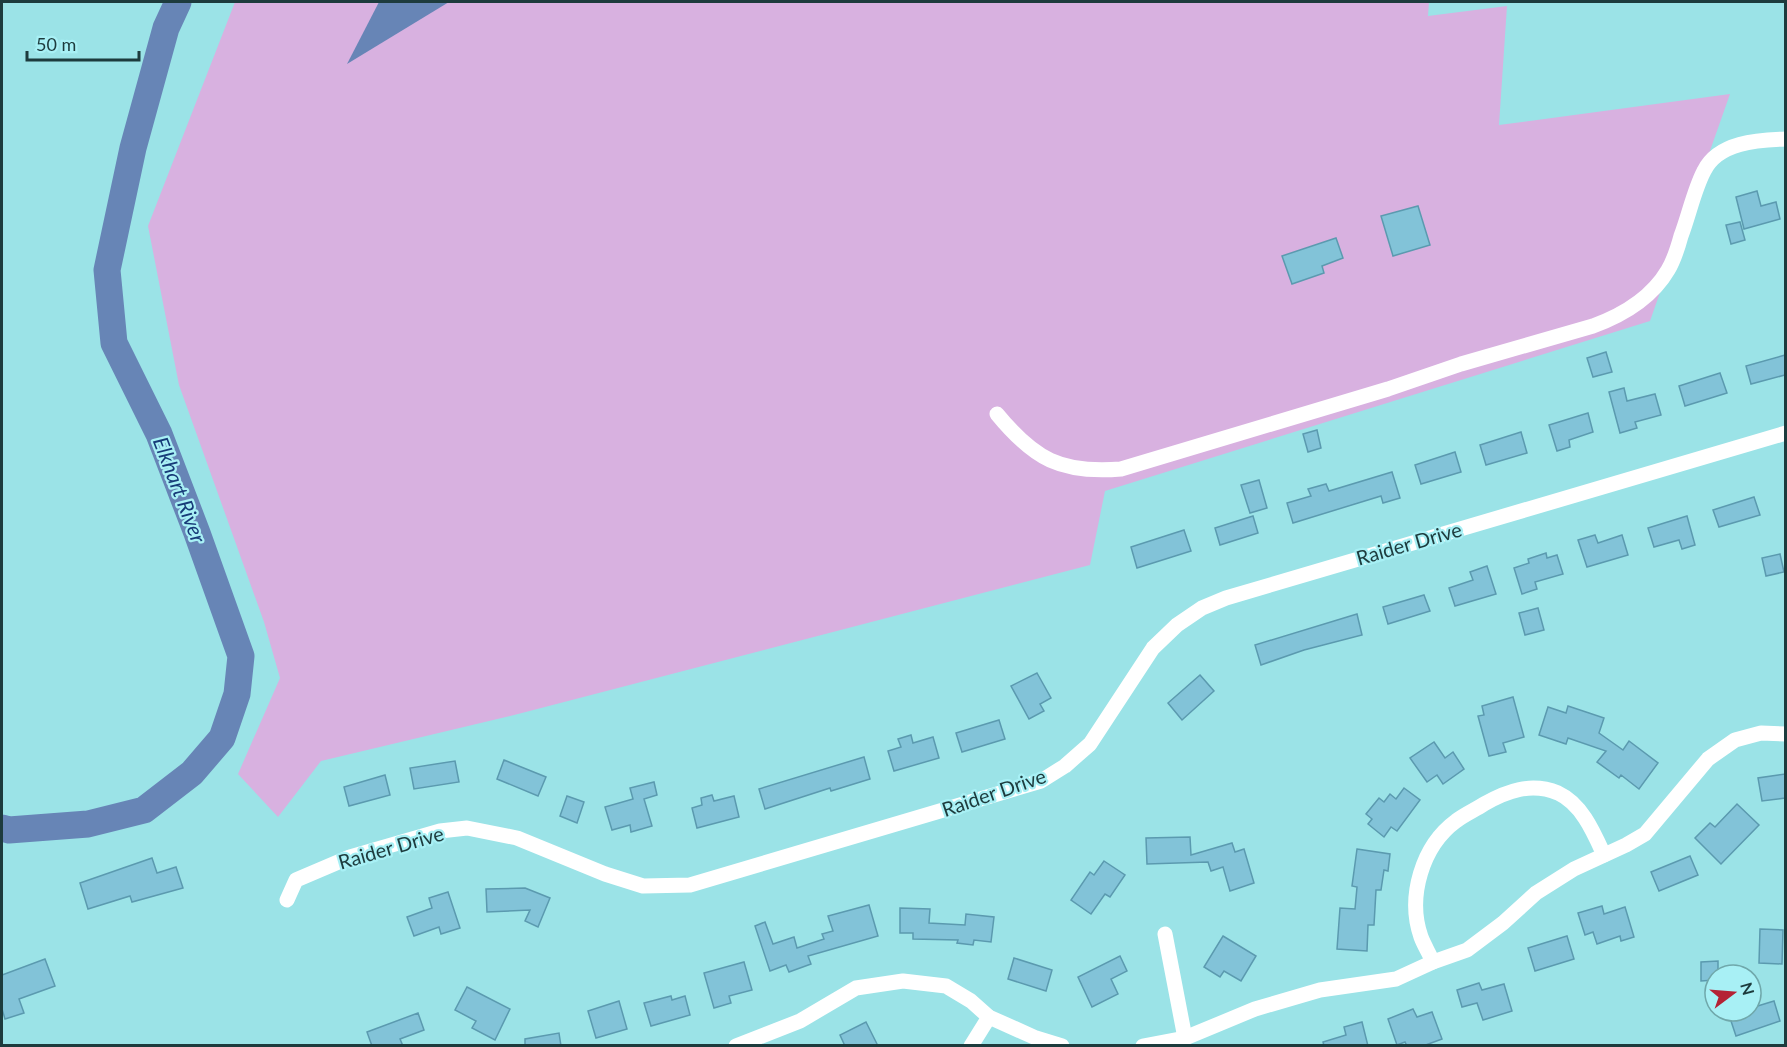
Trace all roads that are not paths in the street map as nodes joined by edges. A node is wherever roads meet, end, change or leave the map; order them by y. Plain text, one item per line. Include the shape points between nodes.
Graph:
1 (1785, 139) edge
2 (997, 414) dead end
3 (1785, 433) edge
4 (1785, 734) edge
5 (1604, 855) junction
6 (287, 900) dead end
7 (1165, 933) dead end
8 (1433, 962) junction
9 (989, 1017) junction
10 (1185, 1038) junction
11 (736, 1046) edge
12 (971, 1046) edge
13 (1062, 1046) edge
14 (1143, 1046) edge

1 - 2 street via 1736,145 1718,155 1704,169 1668,270 1651,293 1633,308 1593,327 1121,469 1063,466 1028,448
3 - 6 street, Raider Drive via 1202,609 1153,648 1090,744 1041,781 690,885 643,886 517,838 467,828 440,831 350,857 296,880
4 - 5 street via 1761,733 1735,740 1708,759 1645,834
5 - 8 street via 1536,893 1467,950
5 - 8 street via 1590,824 1576,808 1559,794 1529,787 1503,793 1455,821 1434,843 1422,866 1415,901 1420,935
7 - 10 street
8 - 10 street via 1396,979 1320,990 1254,1010
9 - 11 street via 946,986 903,981 856,988 800,1021
9 - 12 street
9 - 13 street
10 - 14 street

